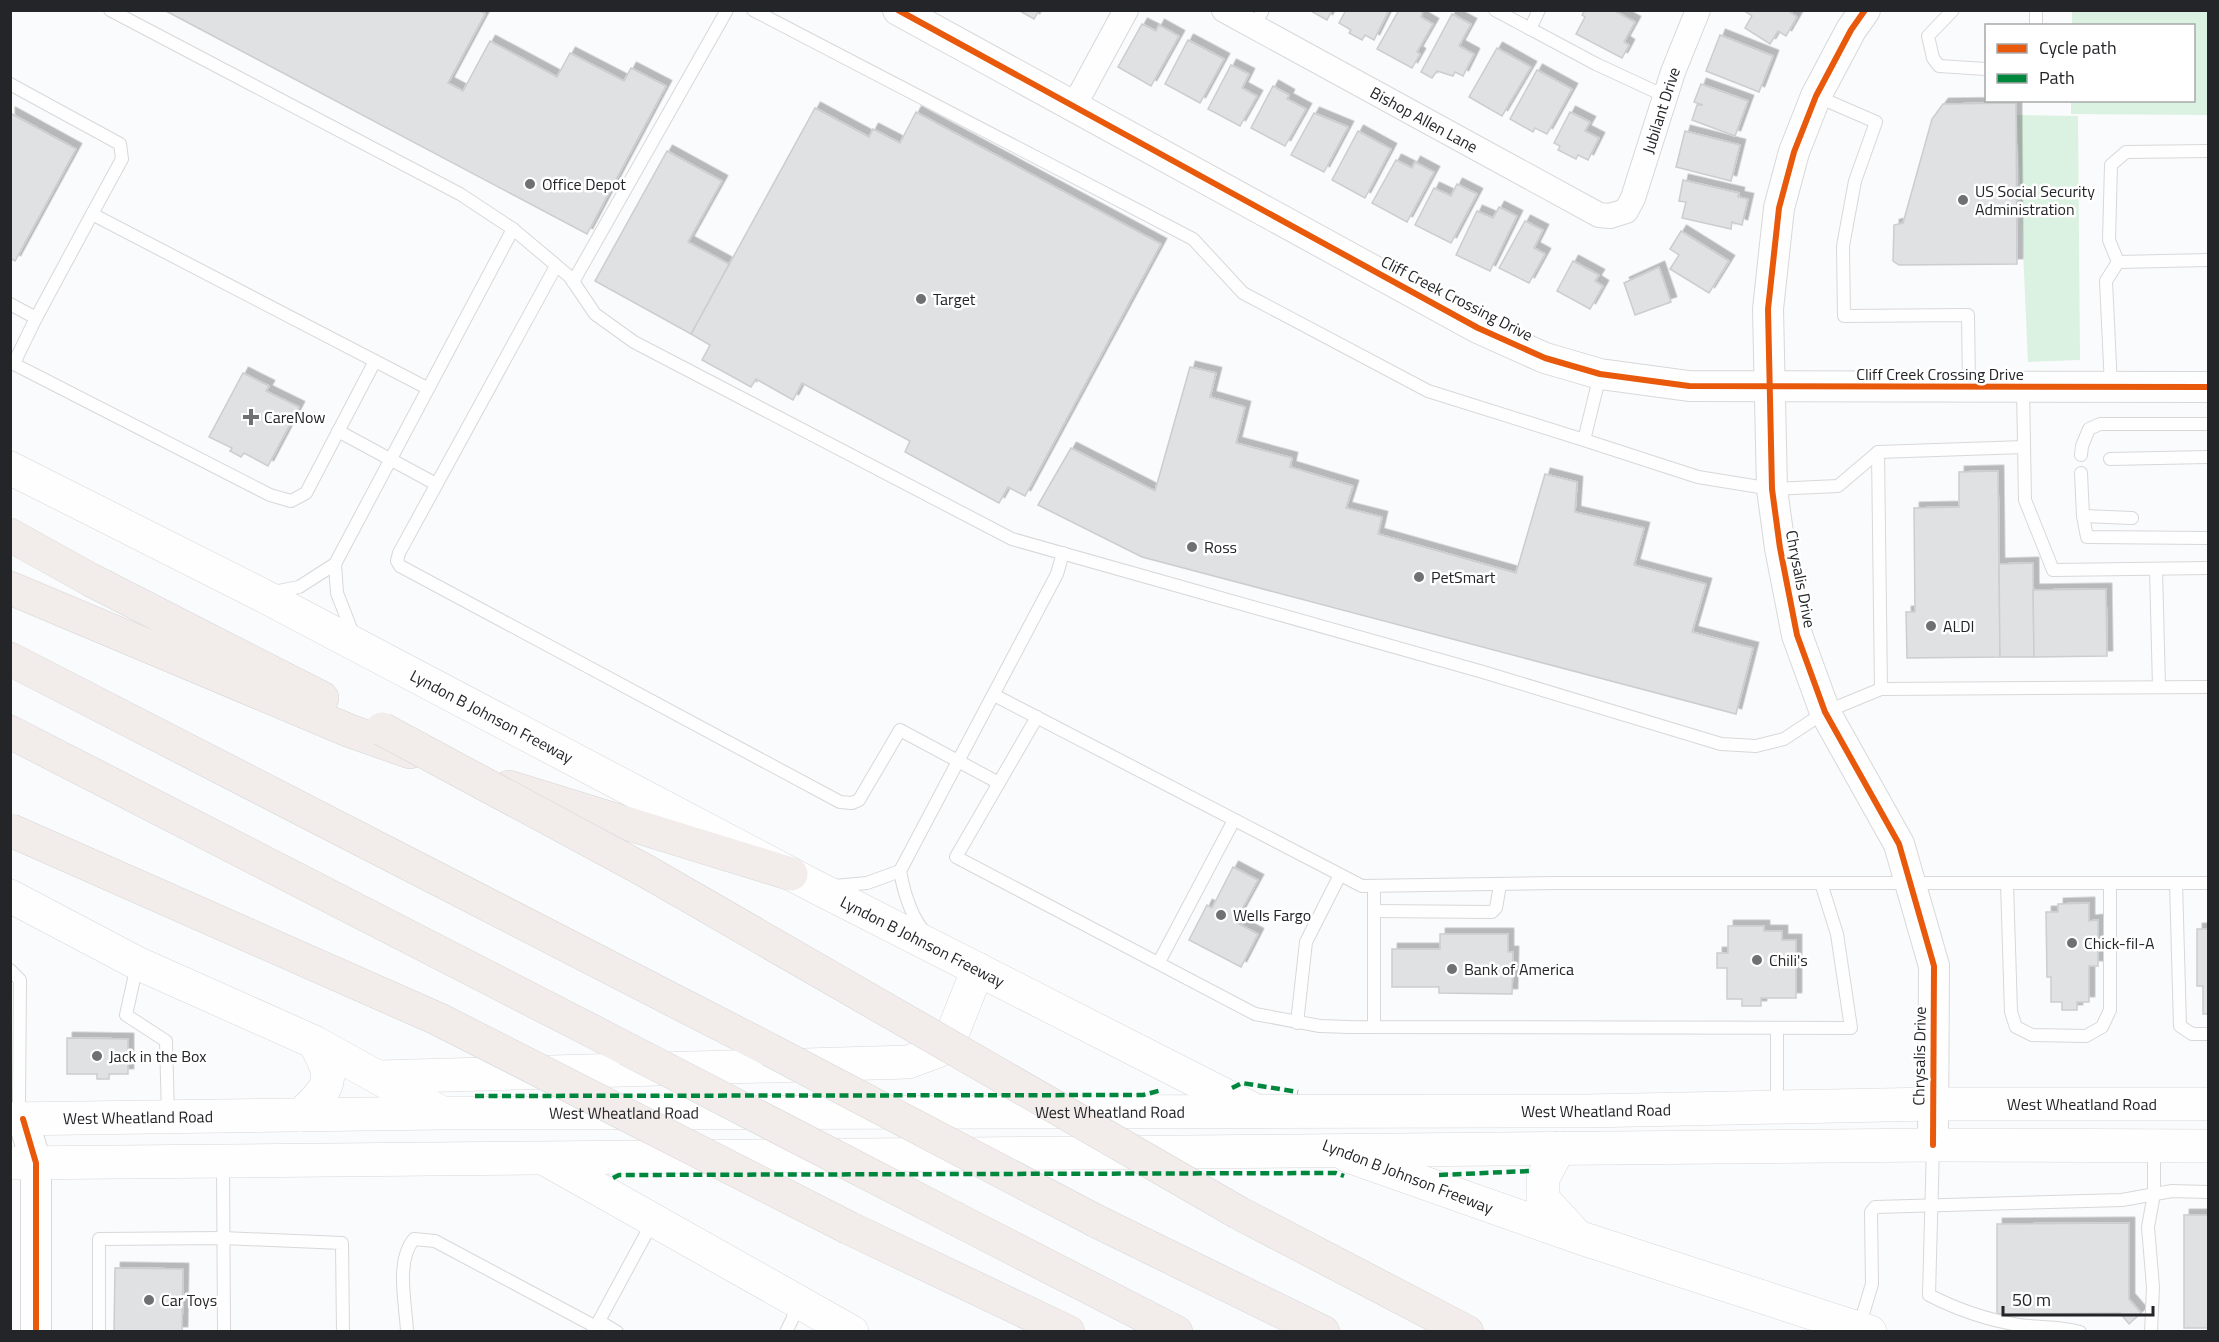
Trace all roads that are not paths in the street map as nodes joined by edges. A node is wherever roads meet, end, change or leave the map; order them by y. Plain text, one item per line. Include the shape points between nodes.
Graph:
1 (110, 10) edge
2 (727, 10) edge
3 (753, 10) edge
4 (898, 10) edge
5 (1126, 10) edge
6 (1224, 10) edge
7 (1494, 10) edge
8 (1539, 10) edge
9 (1698, 10) edge
10 (1865, 10) edge
11 (1953, 10) edge
12 (1259, 19) edge
13 (1530, 29) junction
14 (1985, 69) edge
15 (10, 84) edge
16 (1665, 96) junction
17 (1816, 96) junction
18 (1074, 106) junction
19 (2208, 151) edge
20 (1626, 211) joint
21 (92, 213) junction
22 (513, 229) junction
23 (2208, 260) edge
24 (2118, 262) junction
25 (555, 266) junction
26 (573, 282) junction
27 (10, 304) edge
28 (36, 318) junction
29 (375, 361) junction
30 (12, 362) edge
31 (1600, 374) junction
32 (1969, 387) junction
33 (2023, 387) junction
34 (2111, 387) junction
35 (2208, 387) edge
36 (427, 388) junction
37 (1770, 388) junction
38 (2208, 424) edge
39 (338, 432) junction
40 (1584, 440) junction
41 (2024, 447) junction
42 (1878, 452) junction
43 (2081, 455) dead end
44 (2208, 457) edge
45 (389, 458) junction
46 (2110, 459) dead end
47 (10, 468) edge
48 (2081, 472) dead end
49 (436, 484) junction
50 (1772, 489) junction
51 (2083, 516) junction
52 (2133, 518) dead end
53 (10, 535) edge
54 (2208, 538) edge
55 (1063, 553) junction
56 (335, 564) junction
57 (2208, 568) edge
58 (2156, 569) junction
59 (10, 588) edge
60 (260, 594) junction
61 (359, 646) junction
62 (10, 659) edge
63 (2158, 687) junction
64 (2208, 687) edge
65 (1881, 688) junction
66 (994, 695) junction
67 (1825, 712) junction
68 (1037, 717) junction
69 (10, 732) edge
70 (958, 761) junction
71 (999, 783) junction
72 (1234, 820) junction
73 (10, 830) edge
74 (900, 871) junction
75 (1340, 875) junction
76 (802, 880) junction
77 (1911, 882) junction
78 (1821, 883) junction
79 (2007, 883) junction
80 (2110, 883) junction
81 (2176, 883) junction
82 (2208, 883) edge
83 (1500, 885) junction
84 (1374, 886) junction
85 (10, 896) edge
86 (1374, 911) junction
87 (941, 950) junction
88 (1159, 962) junction
89 (137, 963) junction
90 (978, 969) junction
91 (10, 970) edge
92 (1297, 1023) junction
93 (1374, 1028) junction
94 (1777, 1028) junction
95 (2208, 1034) edge
96 (315, 1042) junction
97 (15, 1060) edge
98 (374, 1077) junction
99 (1200, 1082) junction
100 (1932, 1104) junction
101 (2208, 1104) edge
102 (1777, 1108) junction
103 (1191, 1112) junction
104 (1258, 1112) junction
105 (442, 1113) junction
106 (676, 1114) junction
107 (301, 1115) junction
108 (168, 1118) junction
109 (17, 1119) edge
110 (1933, 1145) junction
111 (2154, 1146) junction
112 (2208, 1146) edge
113 (1559, 1148) junction
114 (1333, 1150) junction
115 (1069, 1153) junction
116 (542, 1158) junction
117 (223, 1162) junction
118 (23, 1163) edge
119 (584, 1169) junction
120 (2208, 1192) edge
121 (2154, 1194) junction
122 (1930, 1205) junction
123 (654, 1220) junction
124 (1578, 1237) junction
125 (223, 1238) junction
126 (800, 1302) junction
127 (596, 1327) edge
128 (1864, 1330) edge
129 (36, 1332) edge
130 (99, 1332) edge
131 (224, 1332) edge
132 (343, 1332) edge
133 (407, 1332) edge
134 (617, 1332) edge
135 (786, 1332) edge
136 (852, 1332) edge
137 (1068, 1332) edge
138 (1176, 1332) edge
139 (1323, 1332) edge
140 (1467, 1332) edge
141 (2080, 1332) edge
142 (2151, 1332) edge

1 - 22 lane via 460,194
2 - 26 lane
3 - 40 lane via 1192,239 1243,293 1428,391
4 - 18 street, Cliff Creek Crossing Drive
5 - 18 street
6 - 12 street, Bishop Allen Lane
7 - 13 lane
8 - 13 lane
9 - 16 street, Jubilant Drive
10 - 17 street, Chrysalis Drive
11 - 14 lane via 1928,36 1933,58 1939,66
12 - 20 street, Bishop Allen Lane via 1599,215
13 - 16 lane
15 - 21 lane via 120,144 122,159
16 - 20 street, Jubilant Drive
17 - 32 lane via 1876,122 1855,181 1843,246 1844,316 1968,315
17 - 37 street, Chrysalis Drive via 1794,152 1779,208 1768,309
18 - 31 street, Cliff Creek Crossing Drive via 1478,328 1545,358
19 - 24 lane via 2126,152 2111,165 2109,240
21 - 28 lane
21 - 29 lane
22 - 25 lane
22 - 36 lane
23 - 24 lane
24 - 34 lane via 2106,281
25 - 26 lane
25 - 49 lane
26 - 55 lane via 595,314 634,342 1012,539
27 - 28 lane
28 - 30 lane
29 - 36 lane
29 - 39 lane
30 - 39 lane via 270,495 291,501 306,493
31 - 37 street, Cliff Creek Crossing Drive via 1689,386
31 - 40 lane
32 - 33 street, Cliff Creek Crossing Drive
32 - 37 street, Cliff Creek Crossing Drive
33 - 34 street, Cliff Creek Crossing Drive
33 - 41 lane
34 - 35 street, Cliff Creek Crossing Drive
36 - 45 lane
37 - 50 street, Chrysalis Drive
38 - 43 lane via 2100,424 2089,429
39 - 45 lane
40 - 50 lane via 1698,477
41 - 42 lane
41 - 58 lane via 2025,500 2053,570
42 - 50 lane via 1838,486
42 - 65 lane
44 - 46 lane
45 - 49 lane
45 - 56 lane
47 - 60 main road, Lyndon B Johnson Freeway
48 - 51 lane
49 - 70 lane via 399,553 400,566 840,802 859,800 900,730
50 - 67 street, Chrysalis Drive via 1797,635
51 - 52 lane
51 - 54 lane via 2087,537
53 - 140 highway, bridge via 644,870 1239,1213
55 - 66 lane via 1057,574
55 - 67 lane via 1721,744 1756,746 1784,739
56 - 60 lane via 299,587
56 - 61 lane via 337,593
57 - 58 lane
58 - 63 lane
59 - 76 highway via 350,731 537,797
60 - 61 main road, Lyndon B Johnson Freeway
61 - 76 main road, Lyndon B Johnson Freeway
62 - 139 highway, bridge via 1096,1221
63 - 64 lane
63 - 65 lane
65 - 67 lane
66 - 68 lane
66 - 70 lane
67 - 77 street, Chrysalis Drive via 1899,844
68 - 71 lane
68 - 72 lane
69 - 138 highway, bridge
70 - 71 lane
70 - 74 lane
71 - 88 lane via 956,858
72 - 75 lane
72 - 88 lane
73 - 137 highway, bridge via 438,1019 849,1228
74 - 76 lane via 882,880 847,887
74 - 87 lane via 912,910 922,929
75 - 84 lane via 1362,886
75 - 92 lane via 1306,942
76 - 87 main road, Lyndon B Johnson Freeway
77 - 78 lane
77 - 79 lane
77 - 100 street, Chrysalis Drive via 1934,966
78 - 83 lane
78 - 94 lane via 1839,945 1851,1028
79 - 80 lane
79 - 80 lane via 2011,1012 2016,1027 2032,1035 2086,1036 2102,1028 2110,1010
80 - 81 lane
81 - 82 lane
81 - 95 lane via 2180,1026 2192,1034
83 - 84 lane
83 - 86 lane via 1492,912
84 - 86 lane
85 - 89 main road
86 - 93 lane
87 - 90 main road, Lyndon B Johnson Freeway
88 - 92 lane via 1246,1010
89 - 96 main road
89 - 108 lane via 126,1016 166,1041
90 - 98 main road via 953,1032 938,1051 908,1062
90 - 99 main road, Lyndon B Johnson Freeway
91 - 97 lane via 20,980
92 - 93 lane
93 - 94 lane
94 - 102 lane
96 - 98 main road
96 - 107 main road via 328,1066 328,1080 321,1095
97 - 109 lane
98 - 105 main road
99 - 103 main road
99 - 104 main road, Lyndon B Johnson Freeway
100 - 101 main road, West Wheatland Road
100 - 102 main road, West Wheatland Road
100 - 110 street, Chrysalis Drive
102 - 104 main road, West Wheatland Road
103 - 104 main road, West Wheatland Road
103 - 106 main road, West Wheatland Road
103 - 115 main road via 1170,1130 1102,1140
104 - 114 main road, Lyndon B Johnson Freeway
105 - 106 main road, West Wheatland Road
105 - 107 main road, West Wheatland Road
105 - 116 main road
106 - 119 main road via 656,1128 611,1133 591,1145
107 - 108 main road, West Wheatland Road
108 - 109 main road, West Wheatland Road
109 - 118 street
110 - 111 main road
110 - 113 main road
110 - 122 lane
111 - 112 main road
111 - 121 lane
113 - 114 main road
113 - 124 main road via 1543,1179 1543,1199
114 - 115 main road
114 - 124 main road, Lyndon B Johnson Freeway
115 - 119 main road
116 - 117 main road
116 - 119 main road
117 - 118 main road
117 - 125 lane
118 - 129 street
119 - 123 main road
120 - 121 lane
121 - 122 lane via 2122,1200
121 - 142 lane via 2148,1227 2154,1287
122 - 128 lane via 1883,1206 1871,1212 1872,1284
122 - 141 lane via 1929,1295 1946,1304 2019,1324
123 - 126 main road
123 - 127 lane
124 - 128 main road, Lyndon B Johnson Freeway
125 - 130 lane via 99,1239
125 - 131 lane
125 - 132 lane via 342,1243
126 - 135 lane
126 - 136 main road
127 - 133 lane via 435,1241 422,1238 414,1239 408,1246 404,1260
127 - 134 lane

